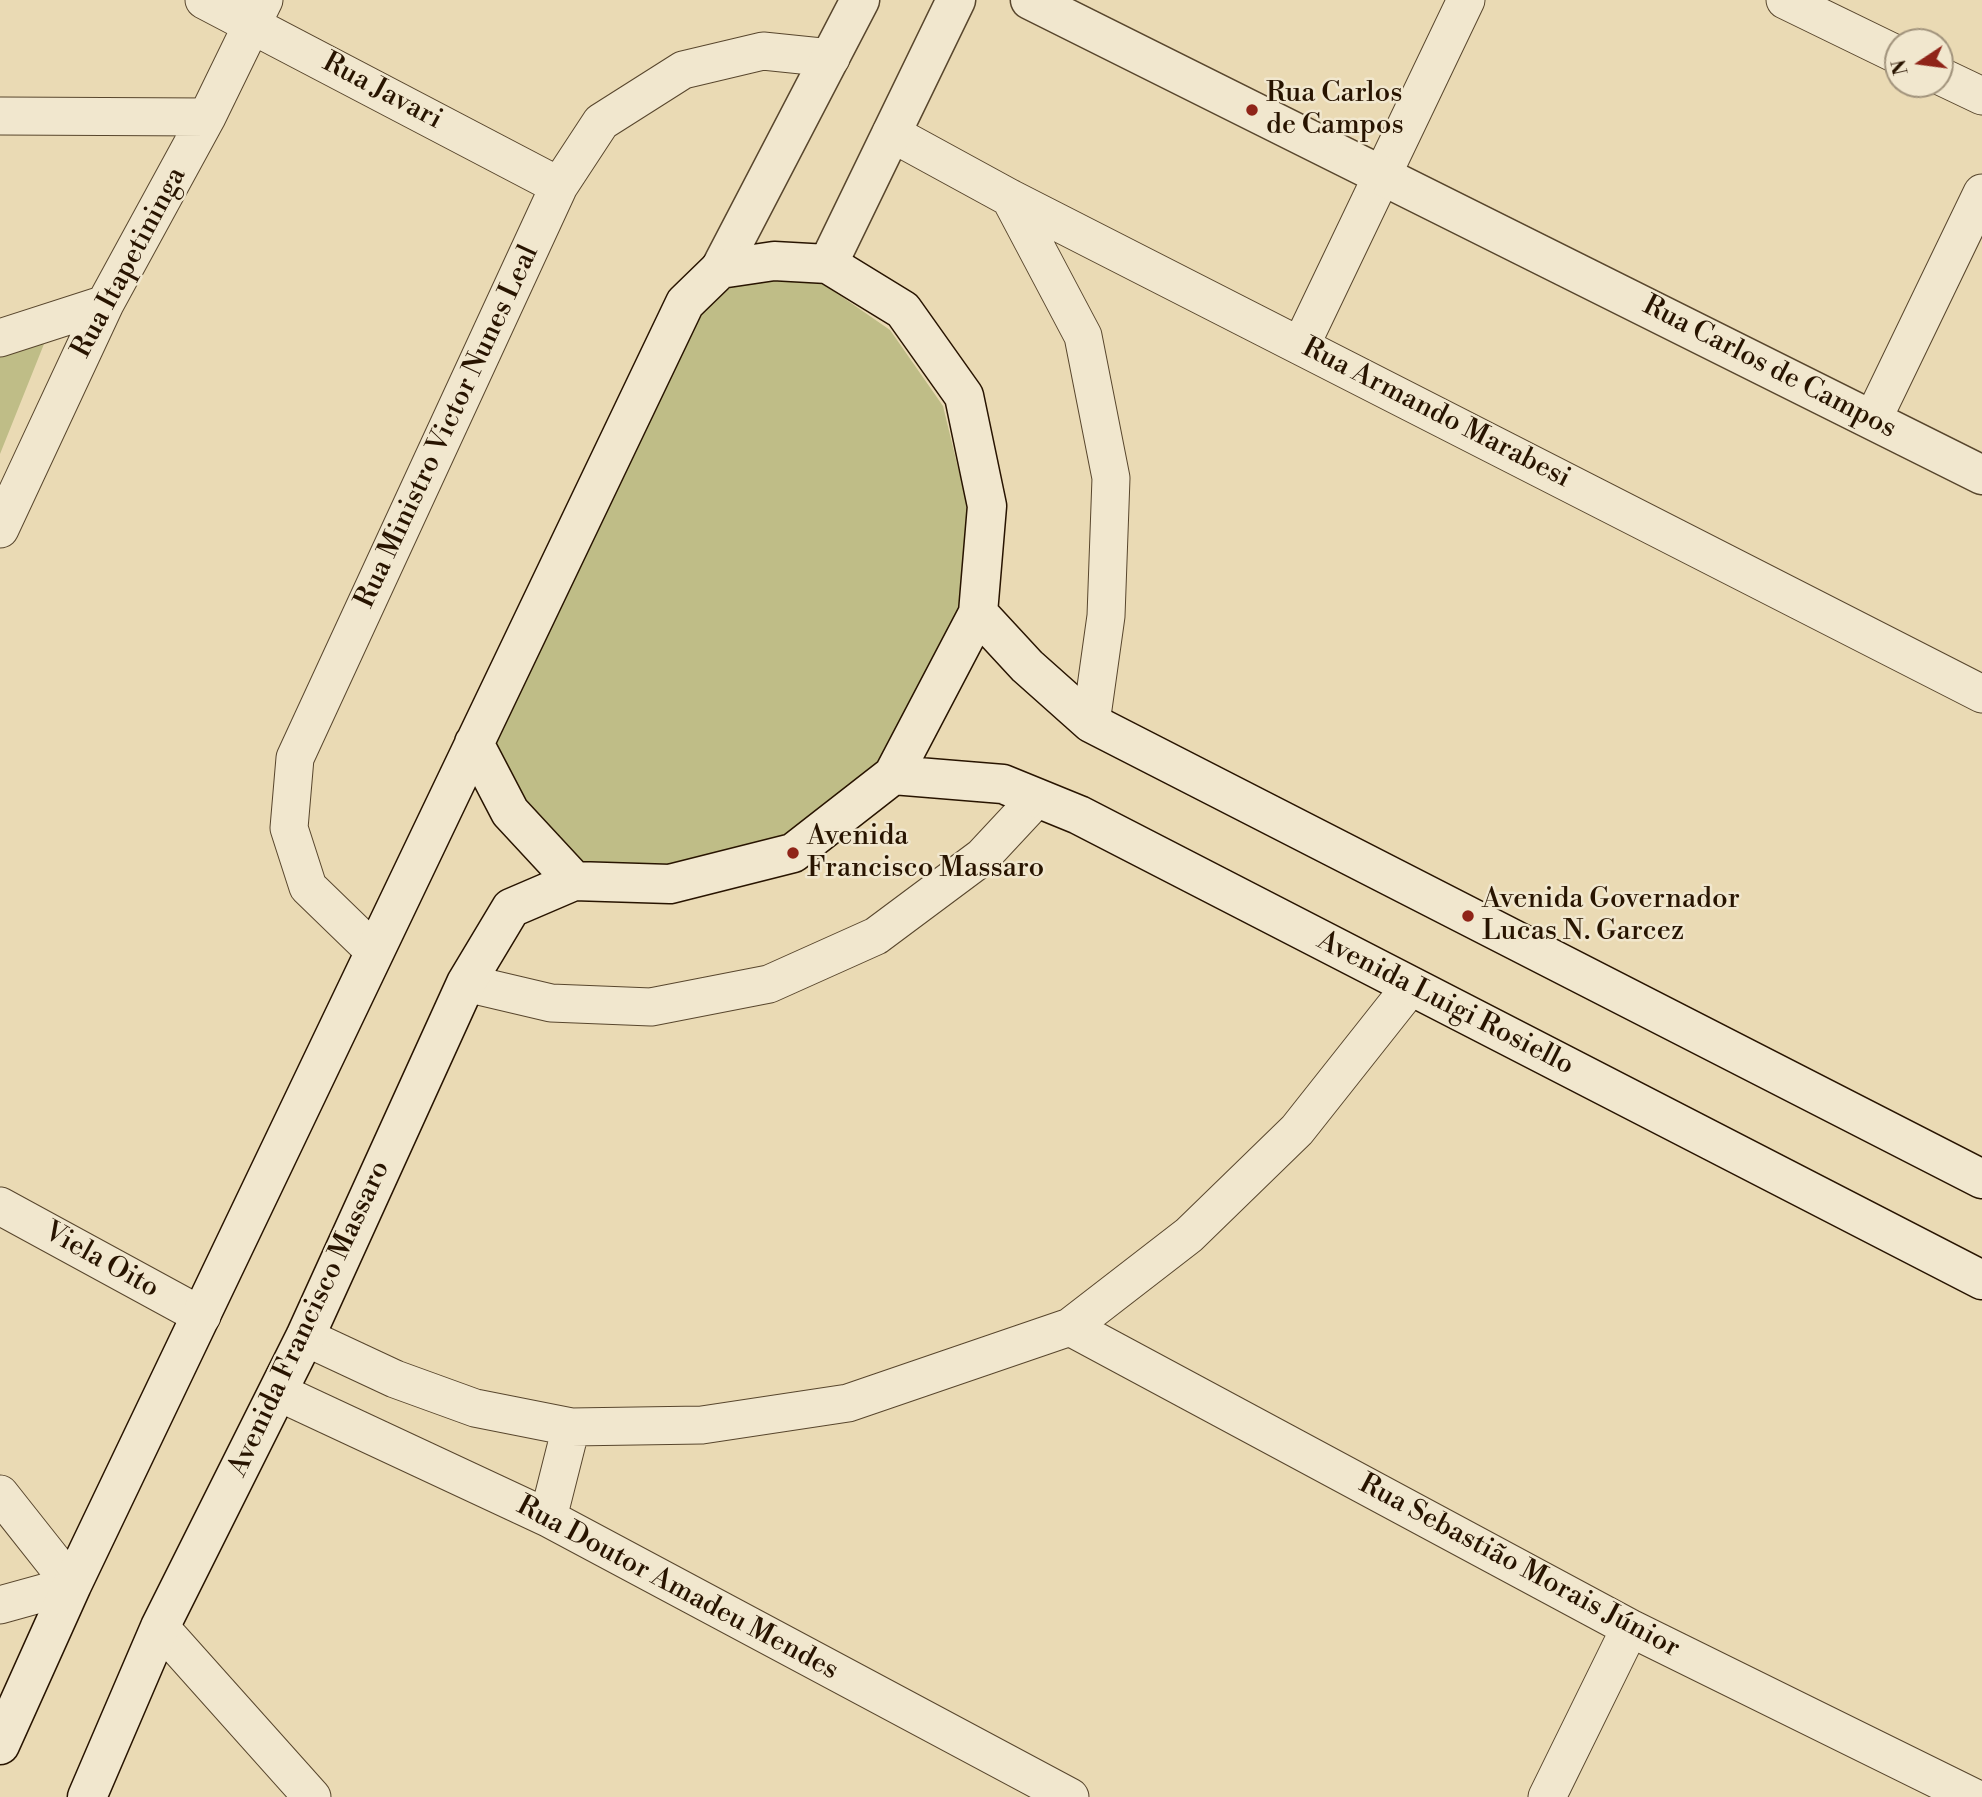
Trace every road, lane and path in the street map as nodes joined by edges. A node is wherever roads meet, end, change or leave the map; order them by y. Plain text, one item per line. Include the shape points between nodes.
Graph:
1 (204, 0) edge
2 (860, 0) edge
3 (956, 0) edge
4 (1030, 0) edge
5 (1466, 0) edge
6 (1785, 0) edge
7 (258, 12) edge
8 (1884, 48) edge
9 (831, 58) junction
10 (1954, 83) edge
11 (1982, 96) edge
12 (0, 116) edge
13 (207, 117) junction
14 (891, 133) junction
15 (1383, 176) junction
16 (559, 186) junction
17 (1982, 193) edge
18 (1010, 198) junction
19 (828, 264) junction
20 (720, 269) junction
21 (105, 304) junction
22 (0, 338) edge
23 (1301, 345) junction
24 (1873, 419) junction
25 (1982, 475) edge
26 (0, 529) edge
27 (978, 613) junction
28 (1982, 694) edge
29 (1091, 723) junction
30 (474, 743) junction
31 (893, 775) junction
32 (1037, 798) junction
33 (574, 881) junction
34 (374, 951) junction
35 (466, 983) junction
36 (1411, 986) junction
37 (1982, 1179) edge
38 (0, 1206) edge
39 (1982, 1280) edge
40 (201, 1316) junction
41 (1070, 1327) junction
42 (305, 1336) junction
43 (278, 1392) junction
44 (571, 1427) junction
45 (0, 1494) edge
46 (548, 1518) junction
47 (72, 1585) junction
48 (0, 1605) edge
49 (160, 1627) junction
50 (1630, 1628) junction
51 (0, 1745) edge
52 (1022, 1786) edge
53 (87, 1797) edge
54 (312, 1797) edge
55 (1070, 1797) edge
56 (1547, 1797) edge
57 (1973, 1797) edge

1 - 7 street, Rua Javari
2 - 9 main road
3 - 14 main road
4 - 15 main road, Rua Carlos de Campos
5 - 15 street
6 - 8 street
7 - 13 street, Rua Itapetininga
7 - 16 street, Rua Javari
9 - 16 street, Rua Ministro Victor Nunes Leal via 762,51 682,70 601,122
9 - 20 main road
10 - 11 street
12 - 13 street
13 - 21 street, Rua Itapetininga
14 - 18 street, Rua Armando Marabesi
14 - 19 main road
15 - 23 street
15 - 24 main road, Rua Carlos de Campos
16 - 34 street, Rua Ministro Victor Nunes Leal via 295,758 289,828 308,887
17 - 24 street
18 - 23 street, Rua Armando Marabesi
18 - 29 street via 1083,336 1111,478 1106,616
19 - 20 main road, Avenida Francisco Massaro via 774,261
19 - 27 main road, Avenida Francisco Massaro via 903,310 964,396 987,506
20 - 30 main road via 685,303
21 - 22 street
21 - 26 street, Rua Itapetininga
23 - 28 street, Rua Armando Marabesi
24 - 25 main road, Rua Carlos de Campos
27 - 29 main road via 1027,666
27 - 31 main road, Avenida Francisco Massaro
29 - 37 main road
30 - 33 main road via 510,812
30 - 34 main road
31 - 32 main road, Avenida Luigi Rosiello via 1003,784
31 - 33 main road, Avenida Francisco Massaro via 793,853 670,884
32 - 35 street via 982,857 876,936 769,984 651,1007 551,1003
32 - 36 main road, Avenida Luigi Rosiello via 1079,815
33 - 35 main road, Avenida Francisco Massaro via 510,908
34 - 40 main road
35 - 42 main road, Avenida Francisco Massaro
36 - 39 main road, Avenida Luigi Rosiello
36 - 41 street via 1297,1129 1189,1235
38 - 40 street, Viela Oito
40 - 47 main road
41 - 44 street via 848,1403 702,1425
41 - 50 street, Rua Sebastião Morais Júnior
42 - 43 main road, Avenida Francisco Massaro
42 - 44 street via 395,1379 475,1408
43 - 46 street, Rua Doutor Amadeu Mendes
43 - 49 main road, Avenida Francisco Massaro
44 - 46 street
45 - 47 street
46 - 52 street, Rua Doutor Amadeu Mendes
47 - 48 street
47 - 51 main road
49 - 53 main road, Avenida Francisco Massaro
49 - 54 street
50 - 56 street
50 - 57 street, Rua Sebastião Morais Júnior
52 - 55 street, Rua Doutor Amadeu Mendes

